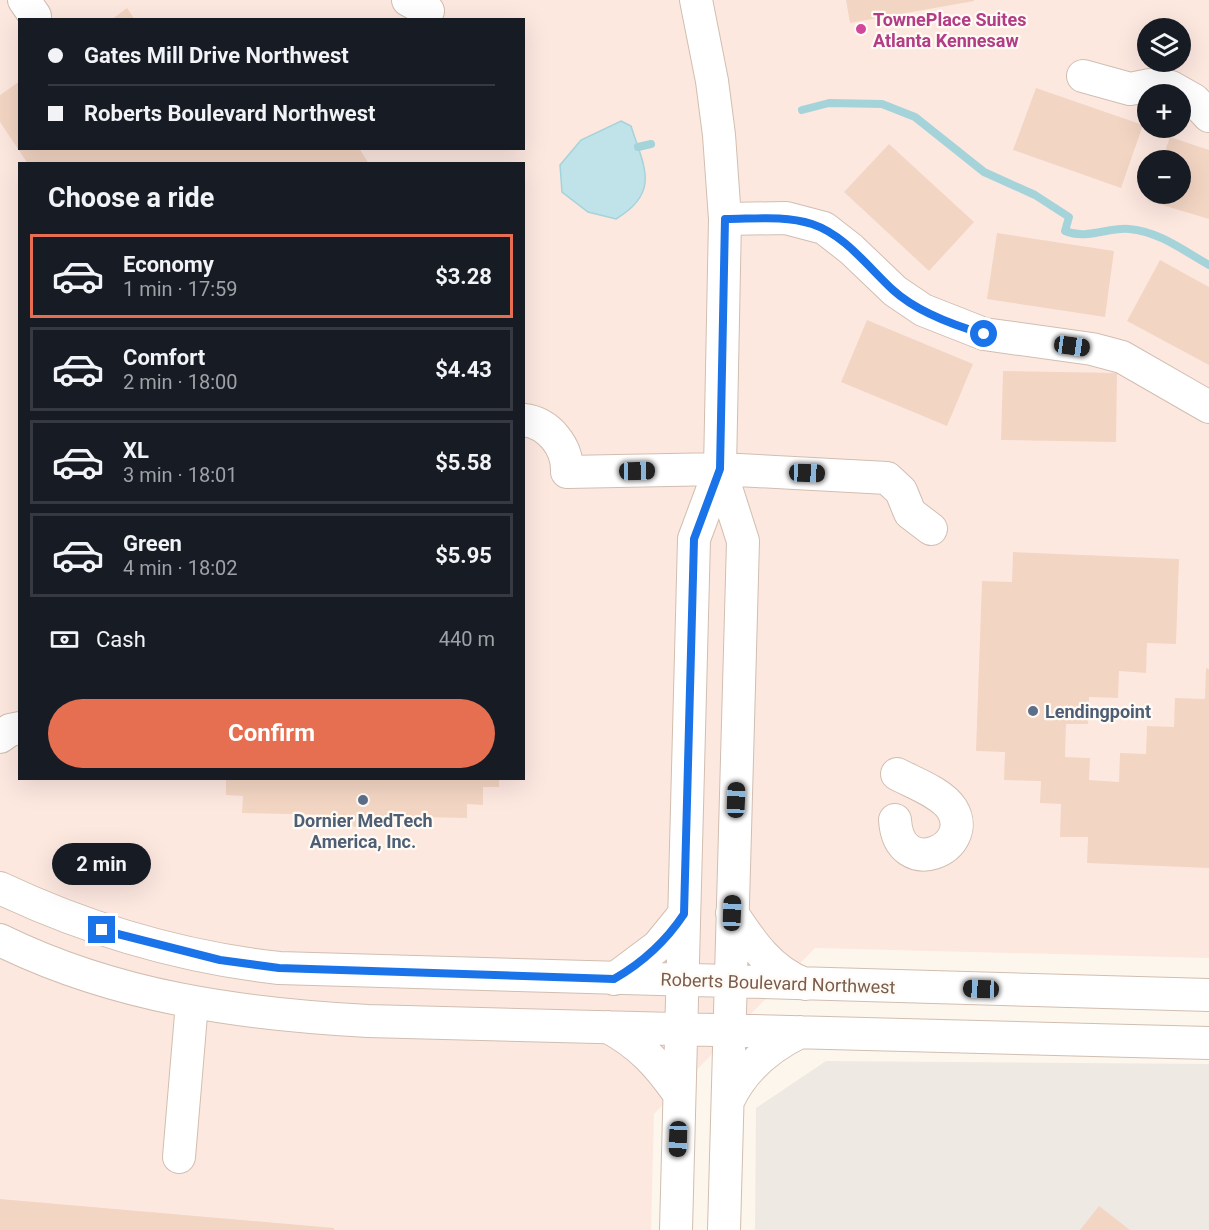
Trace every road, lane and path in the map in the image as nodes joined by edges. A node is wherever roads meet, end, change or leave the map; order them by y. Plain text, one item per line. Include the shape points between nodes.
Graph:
1 (696, 0) edge
2 (1083, 76) dead end
3 (1209, 116) edge
4 (725, 219) junction
5 (1209, 407) edge
6 (525, 420) edge
7 (720, 469) junction
8 (931, 529) dead end
9 (897, 774) dead end
10 (896, 820) dead end
11 (0, 888) edge
12 (732, 913) junction
13 (684, 914) junction
14 (0, 940) edge
15 (614, 979) junction
16 (682, 981) junction
17 (731, 982) junction
18 (806, 984) junction
19 (1209, 995) edge
20 (192, 1003) junction
21 (608, 1027) junction
22 (681, 1029) junction
23 (729, 1030) junction
24 (800, 1032) junction
25 (1209, 1043) edge
26 (679, 1094) junction
27 (728, 1101) junction
28 (179, 1157) dead end
29 (676, 1230) edge
30 (724, 1230) edge

1 - 4 street via 714,92
2 - 3 street via 1130,89 1150,85 1171,87 1194,100
4 - 5 street via 786,218 812,224 834,234 901,296 955,324 984,334 1122,357
4 - 7 street
6 - 7 street via 557,439 568,459 567,472
7 - 8 street via 887,478 901,491 910,513
7 - 12 street via 743,541
7 - 13 street via 694,539
9 - 10 street via 951,807 955,816 954,836 945,849 930,855 917,854 904,846 896,833
11 - 15 street, Roberts Boulevard Northwest via 80,923 220,960 308,970
12 - 17 street
12 - 18 street via 767,960 783,974
13 - 15 street via 650,954
13 - 16 street
14 - 20 street via 91,978
15 - 16 street, Roberts Boulevard Northwest
16 - 17 street, Roberts Boulevard Northwest
16 - 22 street
17 - 18 street, Roberts Boulevard Northwest
17 - 23 street
18 - 19 street, Roberts Boulevard Northwest
20 - 21 street via 326,1019
20 - 28 street
21 - 22 street
21 - 26 street via 640,1046
22 - 23 street
22 - 26 street
23 - 24 street
23 - 27 street
24 - 25 street
24 - 27 street via 760,1058 739,1080
26 - 29 street
27 - 30 street

